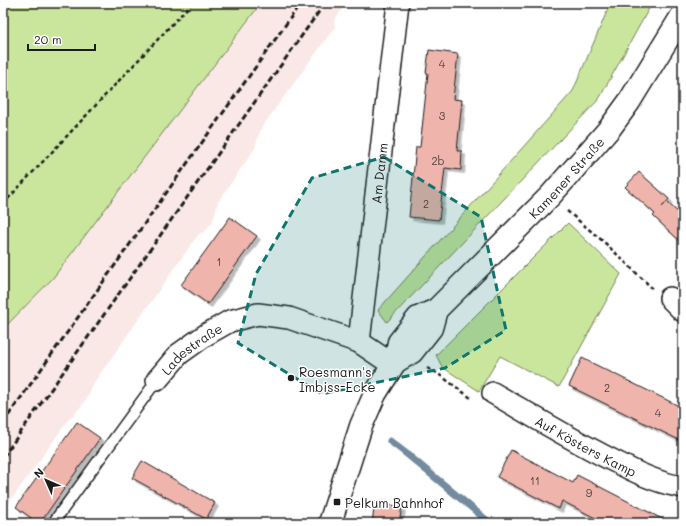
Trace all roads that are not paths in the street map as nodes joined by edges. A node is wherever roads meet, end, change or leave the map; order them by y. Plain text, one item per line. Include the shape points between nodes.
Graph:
1 (398, 3) edge
2 (681, 3) edge
3 (679, 21) edge
4 (359, 342) junction
5 (394, 363) junction
6 (157, 380) joint
7 (493, 393) road end
8 (683, 487) edge
9 (53, 523) edge
10 (330, 523) edge

1 - 4 street, Am Damm
2 - 3 main road, Kamener Straße
3 - 5 main road, Kamener Straße via 610,128 550,196 436,310 431,328 412,352
4 - 5 street, Ladestraße
4 - 6 street, Ladestraße via 289,318 258,314 230,321 207,334 179,354
5 - 10 main road, Kamener Straße via 364,417
6 - 9 lane, Ladestraße
7 - 8 street, Auf Kösters Kamp via 598,453 657,480

